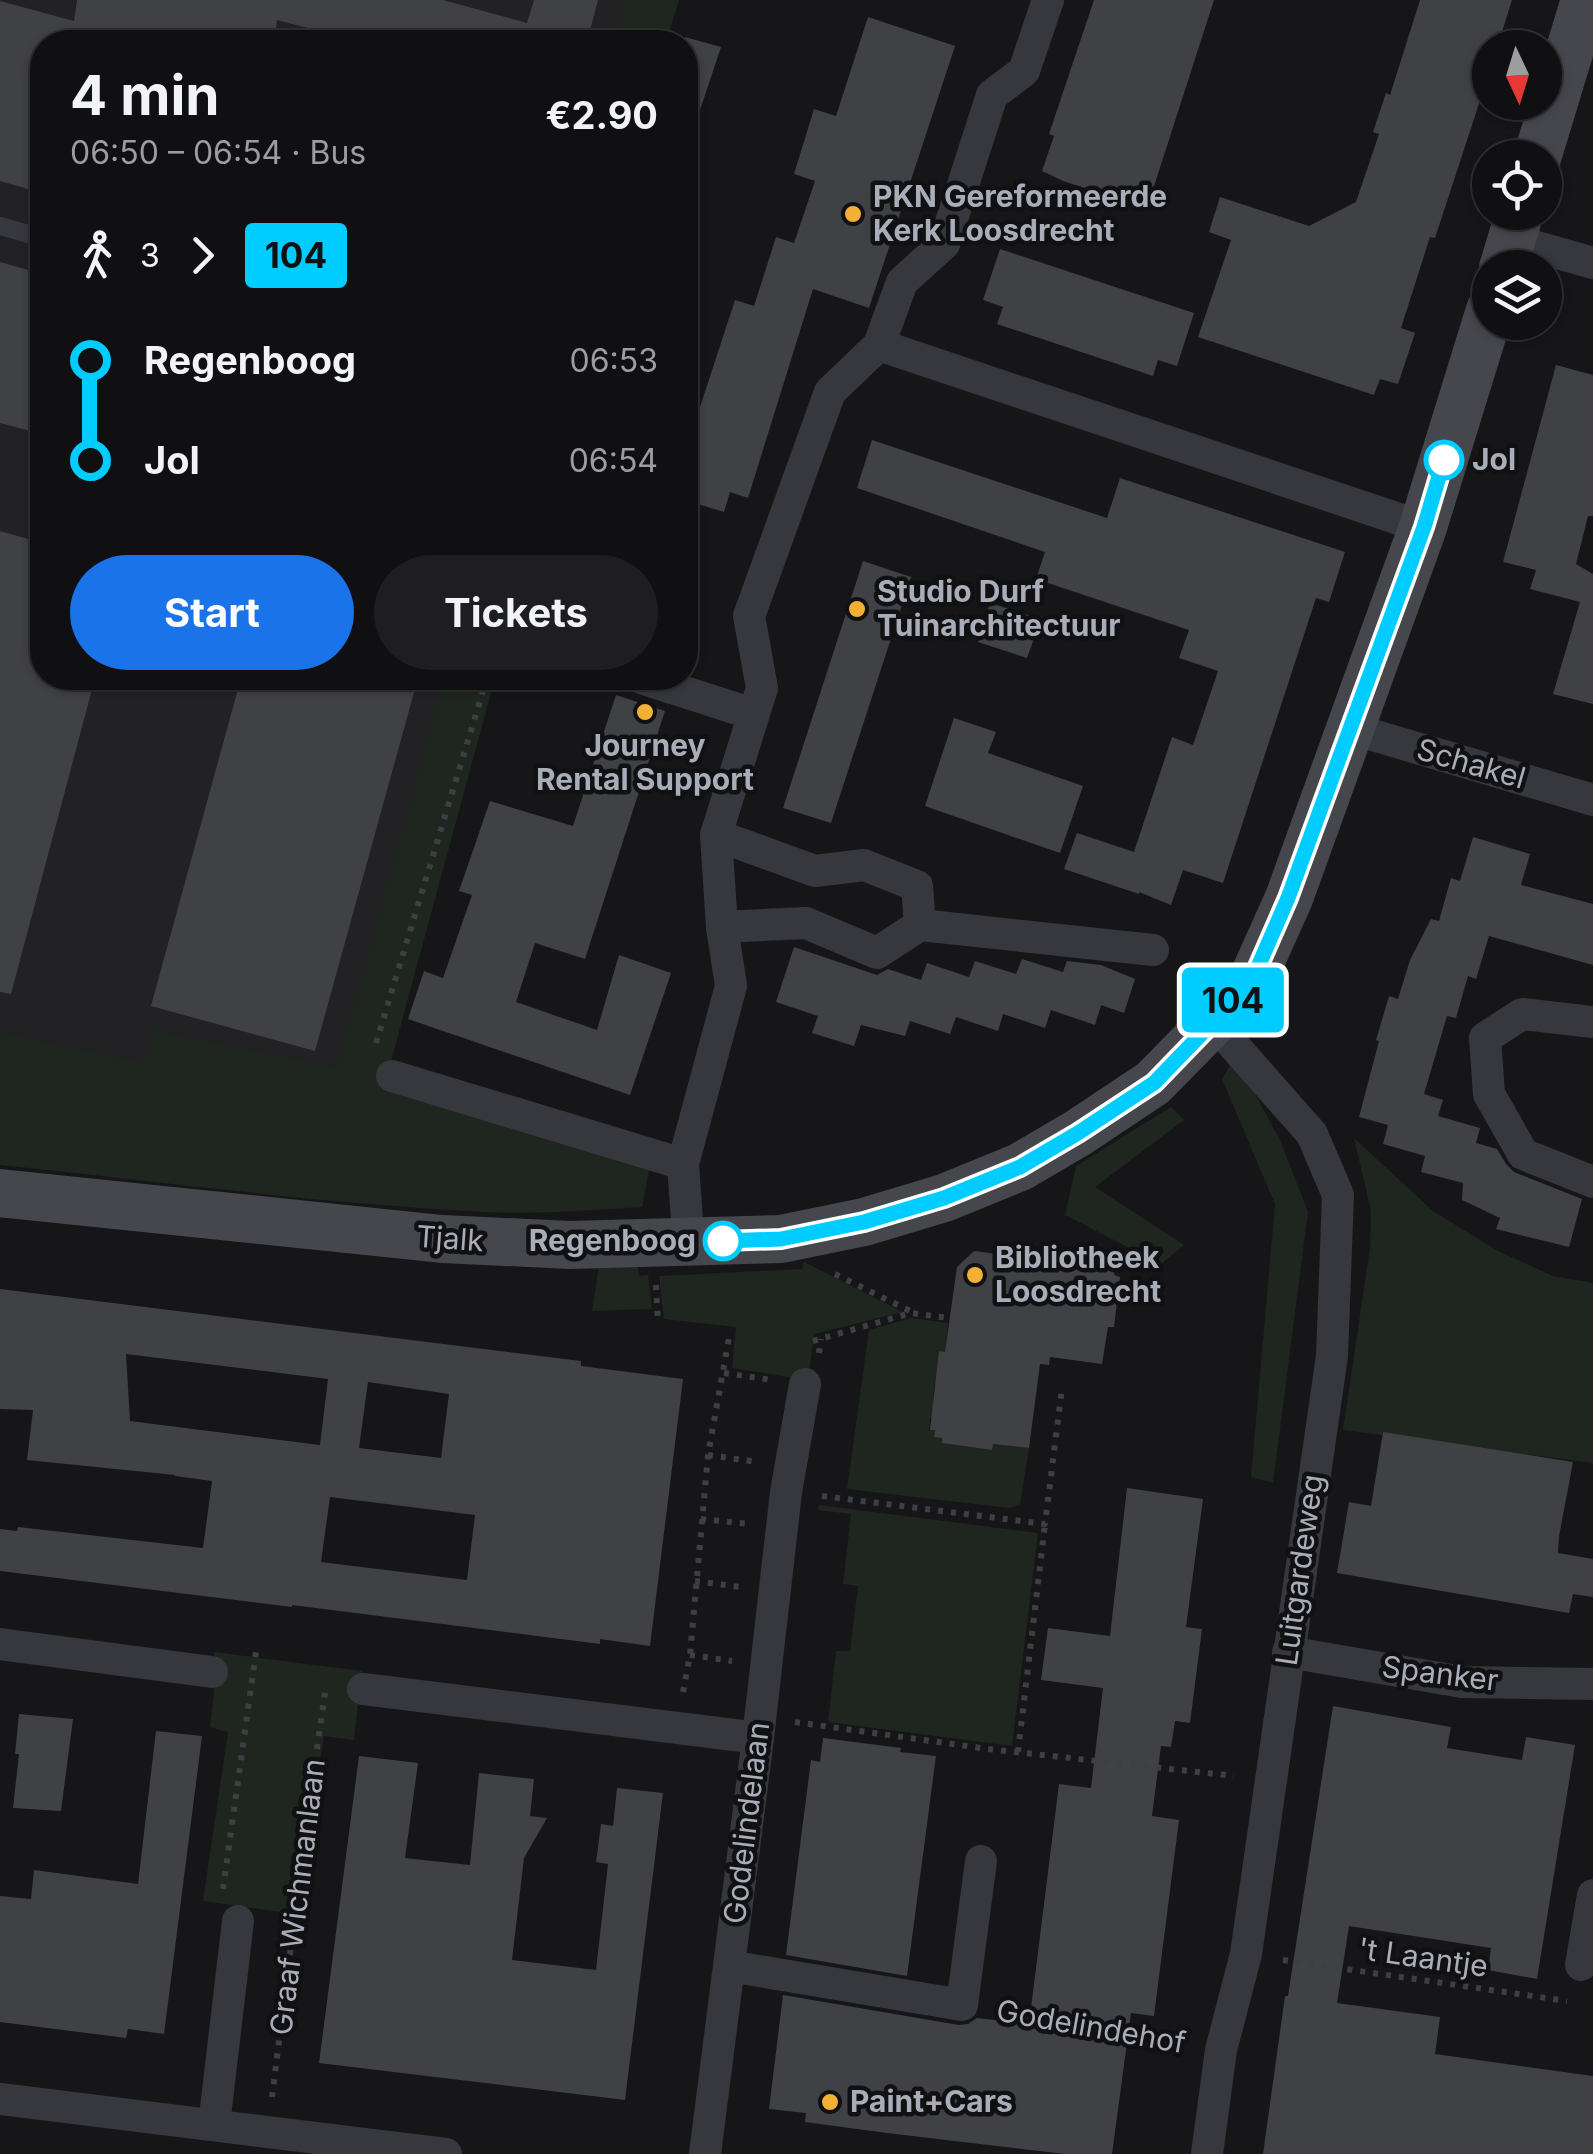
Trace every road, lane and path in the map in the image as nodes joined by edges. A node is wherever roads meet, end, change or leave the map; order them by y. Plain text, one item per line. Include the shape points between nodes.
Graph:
1 (1048, 0) edge
2 (1585, 0) edge
3 (1542, 140) edge
4 (0, 226) edge
5 (30, 235) edge
6 (1512, 240) edge
7 (1593, 263) edge
8 (1481, 340) edge
9 (879, 345) junction
10 (1424, 527) junction
11 (483, 690) edge
12 (678, 690) edge
13 (753, 714) junction
14 (1349, 728) junction
15 (1593, 800) edge
16 (716, 835) junction
17 (920, 924) junction
18 (722, 927) junction
19 (1153, 950) dead end
20 (1213, 1022) junction
21 (1593, 1022) edge
22 (392, 1076) joint
23 (684, 1164) junction
24 (1593, 1182) edge
25 (0, 1193) edge
26 (689, 1245) junction
27 (818, 1266) dead end
28 (656, 1280) dead end
29 (915, 1313) junction
30 (949, 1318) dead end
31 (658, 1323) dead end
32 (730, 1332) dead end
33 (813, 1341) dead end
34 (805, 1384) dead end
35 (1062, 1388) dead end
36 (708, 1454) junction
37 (763, 1462) dead end
38 (786, 1492) junction
39 (702, 1518) junction
40 (1045, 1524) junction
41 (756, 1525) dead end
42 (695, 1581) junction
43 (746, 1587) dead end
44 (0, 1644) edge
45 (1288, 1652) junction
46 (690, 1656) junction
47 (733, 1661) dead end
48 (212, 1672) dead end
49 (1593, 1684) edge
50 (326, 1686) dead end
51 (363, 1689) dead end
52 (676, 1728) junction
53 (758, 1738) junction
54 (1018, 1752) junction
55 (1270, 1780) junction
56 (981, 1860) dead end
57 (1593, 1896) edge
58 (238, 1921) dead end
59 (1246, 1954) junction
60 (1581, 1964) dead end
61 (729, 1966) junction
62 (1574, 2002) dead end
63 (962, 2005) junction
64 (1221, 2050) junction
65 (0, 2098) edge
66 (214, 2125) junction
67 (268, 2132) junction
68 (446, 2154) edge
69 (705, 2154) edge
70 (1207, 2154) edge

1 - 9 street via 1024,70 992,95 944,244 902,282
2 - 3 street
4 - 5 lane
6 - 7 street
8 - 10 street, Tjalk
9 - 10 street
9 - 13 street via 830,392 748,616 762,688
10 - 14 street, Tjalk
11 - 22 path via 368,1068
12 - 13 street
13 - 16 street
14 - 15 street, Schakel
14 - 20 street, Tjalk via 1254,976
16 - 17 street via 815,871 864,865 917,886
16 - 18 street
17 - 18 street via 877,954 806,924
17 - 19 street
18 - 23 street via 731,986
20 - 26 street, Tjalk via 1154,1083 1020,1167 864,1222 781,1239
20 - 45 street, Luitgardeweg via 1312,1134 1338,1195 1332,1356
21 - 24 street via 1522,1014 1485,1038 1489,1094 1524,1154
22 - 23 street
23 - 26 street
25 - 26 street, Tjalk via 442,1239
27 - 29 path
28 - 31 path
29 - 30 path
29 - 33 path
32 - 36 path
34 - 38 street, Godelindelaan
35 - 40 path
36 - 37 path
36 - 39 path
38 - 40 path
38 - 53 street, Godelindelaan
39 - 41 path
39 - 42 path
40 - 54 path
42 - 43 path
42 - 46 path
44 - 48 street
45 - 49 street, Spanker via 1462,1682
45 - 55 street, Luitgardeweg
46 - 47 path
46 - 52 path
50 - 67 path, Graaf Wichmanlaan
51 - 52 street
52 - 53 street
53 - 54 path via 787,1720
53 - 61 street, Godelindelaan
54 - 55 path
55 - 59 street, Luitgardeweg
56 - 63 street, Godelindehof
57 - 60 street
58 - 66 street, Graaf Wichmanlaan
59 - 62 path, 't Laantje
59 - 64 street, Luitgardeweg
61 - 63 street, Godelindehof
61 - 69 street, Godelindelaan
63 - 64 path, Godelindehof
64 - 70 street, Luitgardeweg
65 - 66 street
66 - 67 street
67 - 68 street

